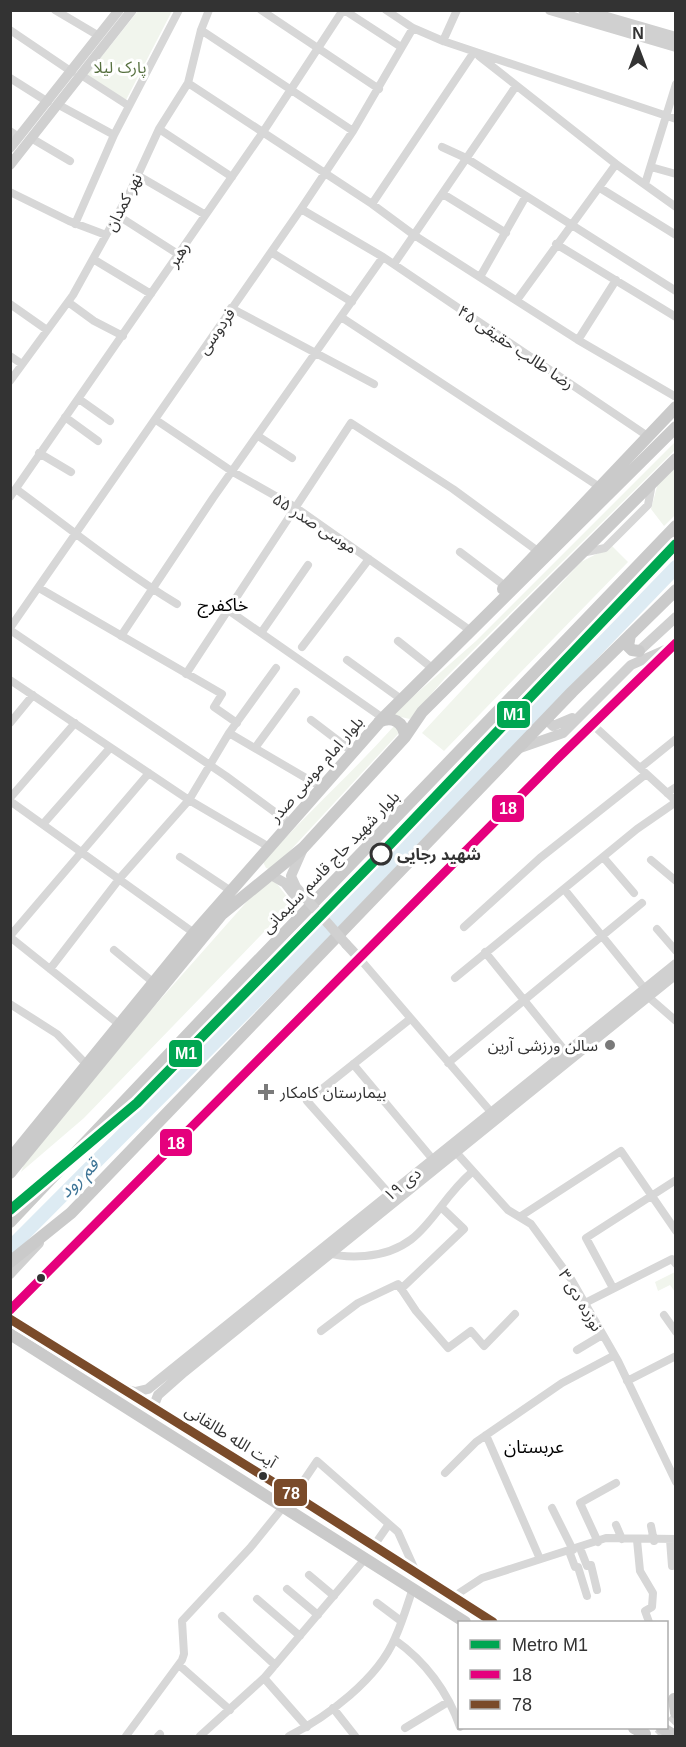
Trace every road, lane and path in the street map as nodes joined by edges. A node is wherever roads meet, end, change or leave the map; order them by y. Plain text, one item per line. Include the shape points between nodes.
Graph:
1 (55, 10) edge
2 (119, 10) edge
3 (132, 10) edge
4 (179, 10) edge
5 (261, 10) edge
6 (343, 10) edge
7 (386, 10) edge
8 (458, 10) edge
9 (550, 10) edge
10 (583, 10) edge
11 (209, 11) edge
12 (413, 28) junction
13 (10, 30) edge
14 (201, 30) junction
15 (99, 36) junction
16 (675, 37) edge
17 (443, 41) junction
18 (401, 47) junction
19 (675, 47) edge
20 (318, 49) junction
21 (474, 52) junction
22 (76, 73) junction
23 (10, 78) edge
24 (188, 83) junction
25 (675, 84) edge
26 (516, 86) junction
27 (379, 89) junction
28 (291, 90) junction
29 (52, 103) junction
30 (129, 106) junction
31 (666, 116) junction
32 (675, 119) edge
33 (159, 129) junction
34 (353, 131) junction
35 (263, 132) junction
36 (15, 134) edge
37 (114, 135) junction
38 (31, 138) junction
39 (442, 147) dead end
40 (10, 148) edge
41 (466, 158) junction
42 (70, 161) dead end
43 (616, 164) junction
44 (10, 165) edge
45 (651, 167) junction
46 (324, 172) junction
47 (675, 174) edge
48 (137, 175) junction
49 (232, 177) junction
50 (645, 184) junction
51 (600, 188) junction
52 (10, 192) edge
53 (443, 194) junction
54 (526, 196) junction
55 (372, 204) junction
56 (675, 207) edge
57 (301, 209) junction
58 (204, 214) junction
59 (117, 215) junction
60 (75, 224) junction
61 (571, 226) junction
62 (506, 233) junction
63 (106, 235) junction
64 (414, 235) junction
65 (675, 235) edge
66 (556, 244) junction
67 (271, 252) junction
68 (178, 254) junction
69 (383, 257) junction
70 (93, 259) junction
71 (394, 264) junction
72 (480, 277) junction
73 (616, 280) junction
74 (675, 291) edge
75 (151, 294) junction
76 (517, 300) junction
77 (68, 302) junction
78 (352, 302) junction
79 (10, 304) edge
80 (231, 308) junction
81 (341, 317) junction
82 (675, 317) edge
83 (47, 330) junction
84 (123, 336) junction
85 (578, 340) junction
86 (315, 354) junction
87 (10, 356) edge
88 (22, 364) junction
89 (10, 381) edge
90 (374, 384) dead end
91 (675, 397) edge
92 (79, 399) junction
93 (675, 407) edge
94 (65, 417) junction
95 (156, 420) junction
96 (110, 421) dead end
97 (675, 427) edge
98 (258, 436) junction
99 (648, 437) junction
100 (98, 441) dead end
101 (39, 453) junction
102 (292, 458) dead end
103 (675, 459) edge
104 (71, 472) dead end
105 (233, 472) junction
106 (601, 488) junction
107 (16, 489) junction
108 (10, 497) edge
109 (295, 507) junction
110 (675, 526) edge
111 (77, 534) junction
112 (460, 552) dead end
113 (539, 552) junction
114 (369, 559) junction
115 (308, 565) dead end
116 (505, 586) junction
117 (39, 588) junction
118 (153, 590) junction
119 (675, 590) edge
120 (177, 604) dead end
121 (228, 610) junction
122 (675, 617) edge
123 (10, 629) edge
124 (471, 631) junction
125 (261, 633) junction
126 (630, 634) junction
127 (121, 636) junction
128 (398, 641) dead end
129 (674, 645) edge
130 (302, 647) dead end
131 (639, 651) joint
132 (347, 660) dead end
133 (276, 668) dead end
134 (432, 668) junction
135 (186, 674) junction
136 (10, 680) edge
137 (296, 692) dead end
138 (33, 695) junction
139 (401, 699) junction
140 (583, 712) junction
141 (546, 719) junction
142 (311, 720) dead end
143 (380, 721) junction
144 (10, 723) edge
145 (75, 723) junction
146 (237, 723) junction
147 (593, 725) junction
148 (229, 733) junction
149 (405, 736) junction
150 (675, 739) edge
151 (110, 748) junction
152 (255, 748) junction
153 (520, 748) junction
154 (353, 752) junction
155 (210, 766) junction
156 (643, 771) junction
157 (150, 773) junction
158 (675, 787) edge
159 (323, 788) junction
160 (667, 793) junction
161 (10, 799) edge
162 (189, 800) junction
163 (675, 801) edge
164 (44, 823) junction
165 (291, 824) junction
166 (270, 847) junction
167 (303, 848) junction
168 (83, 851) junction
169 (180, 857) dead end
170 (603, 857) junction
171 (651, 860) dead end
172 (257, 861) junction
173 (269, 876) junction
174 (120, 878) junction
175 (675, 881) edge
176 (564, 889) junction
177 (231, 891) junction
178 (634, 893) dead end
179 (301, 897) junction
180 (642, 903) dead end
181 (464, 927) dead end
182 (657, 929) dead end
183 (194, 933) junction
184 (602, 934) junction
185 (10, 937) edge
186 (114, 950) dead end
187 (353, 951) junction
188 (675, 951) edge
189 (485, 952) junction
190 (675, 964) edge
191 (50, 969) junction
192 (675, 974) edge
193 (455, 978) dead end
194 (154, 983) junction
195 (644, 992) junction
196 (524, 998) junction
197 (10, 1004) edge
198 (410, 1019) junction
199 (675, 1022) edge
200 (120, 1025) junction
201 (566, 1052) junction
202 (448, 1063) junction
203 (353, 1064) junction
204 (87, 1065) junction
205 (494, 1115) junction
206 (452, 1149) junction
207 (10, 1159) edge
208 (435, 1163) junction
209 (472, 1172) junction
210 (10, 1173) edge
211 (675, 1180) edge
212 (652, 1195) junction
213 (392, 1197) junction
214 (441, 1207) junction
215 (521, 1216) junction
216 (10, 1222) edge
217 (675, 1231) edge
218 (45, 1236) junction
219 (325, 1251) junction
220 (674, 1261) edge
221 (10, 1262) edge
222 (10, 1274) edge
223 (400, 1287) junction
224 (613, 1288) junction
225 (585, 1303) junction
226 (10, 1310) edge
227 (515, 1314) dead end
228 (664, 1315) dead end
229 (10, 1319) edge
230 (321, 1331) dead end
231 (675, 1332) edge
232 (10, 1334) edge
233 (602, 1335) junction
234 (577, 1350) dead end
235 (614, 1356) junction
236 (675, 1356) edge
237 (627, 1381) junction
238 (124, 1389) junction
239 (158, 1411) junction
240 (486, 1435) junction
241 (446, 1473) dead end
242 (675, 1482) edge
243 (616, 1483) dead end
244 (294, 1495) junction
245 (284, 1506) junction
246 (552, 1508) dead end
247 (389, 1524) junction
248 (616, 1525) dead end
249 (651, 1526) dead end
250 (622, 1539) junction
251 (637, 1540) junction
252 (654, 1540) junction
253 (673, 1540) edge
254 (598, 1542) junction
255 (372, 1548) junction
256 (574, 1550) junction
257 (540, 1559) junction
258 (364, 1560) junction
259 (672, 1566) dead end
260 (309, 1575) dead end
261 (418, 1576) junction
262 (287, 1589) dead end
263 (597, 1590) dead end
264 (412, 1591) junction
265 (334, 1596) junction
266 (587, 1596) dead end
267 (453, 1597) junction
268 (257, 1599) dead end
269 (377, 1603) dead end
270 (318, 1615) junction
271 (222, 1616) dead end
272 (401, 1620) junction
273 (462, 1621) edge
274 (490, 1621) edge
275 (648, 1621) edge
276 (300, 1636) junction
277 (395, 1640) junction
278 (181, 1663) junction
279 (275, 1665) junction
280 (264, 1678) junction
281 (672, 1701) edge
282 (448, 1702) junction
283 (333, 1708) junction
284 (230, 1710) junction
285 (675, 1713) edge
286 (458, 1724) edge
287 (307, 1727) junction
288 (405, 1728) dead end
289 (126, 1737) edge
290 (201, 1737) edge
291 (289, 1737) edge
292 (356, 1737) edge

1 - 15 street
2 - 15 main road
3 - 22 main road
4 - 30 street
5 - 20 street
6 - 18 street
6 - 20 street, رهبر
7 - 12 street
8 - 17 street
9 - 19 main road
10 - 16 main road
11 - 14 street, نهر کمدان
12 - 17 street
12 - 18 street, فردوسی
13 - 22 street
14 - 24 street, نهر کمدان
14 - 28 street
15 - 22 main road
17 - 21 street
18 - 27 street, فردوسی
20 - 27 street
20 - 28 street, رهبر
21 - 26 street
21 - 31 street
21 - 55 street
22 - 29 main road
22 - 30 street
23 - 29 street
24 - 33 street, نهر کمدان
24 - 35 street
25 - 31 street
26 - 41 street
26 - 43 street
27 - 34 street, فردوسی
28 - 34 street
28 - 35 street, رهبر
29 - 36 main road
29 - 37 street
29 - 38 main road
30 - 37 street
31 - 32 street
31 - 45 street
33 - 48 street, نهر کمدان
33 - 49 street
34 - 46 street, فردوسی
35 - 46 street
35 - 49 street, رهبر
36 - 40 main road
37 - 60 street
38 - 42 street
38 - 44 main road
39 - 41 street
41 - 53 street
41 - 54 street
43 - 50 street
43 - 51 street
45 - 47 street
45 - 50 street
46 - 55 street
46 - 57 street, فردوسی
48 - 58 street
48 - 59 street, نهر کمدان
49 - 58 street, رهبر
50 - 56 street
51 - 61 street
51 - 65 street
52 - 60 street
53 - 62 street
53 - 64 street
54 - 61 street
54 - 62 street
55 - 64 street
57 - 67 street, فردوسی
57 - 69 street, ۴۵ رضا طالب حقیقی
58 - 68 street, رهبر
59 - 63 street, نهر کمدان
59 - 68 street
60 - 63 street
61 - 66 street
61 - 74 street
62 - 72 street
63 - 70 street, نهر کمدان
64 - 71 street
64 - 72 street
66 - 73 street
66 - 76 street
67 - 78 street
67 - 80 street, فردوسی
68 - 75 street, رهبر
69 - 71 street, ۴۵ رضا طالب حقیقی
69 - 78 street
70 - 75 street
70 - 77 street, نهر کمدان
71 - 99 street, ۴۵ رضا طالب حقیقی
72 - 76 street
73 - 82 street
73 - 85 street
75 - 84 street, رهبر
76 - 85 street
77 - 83 street, نهر کمدان
77 - 84 street
78 - 81 street
79 - 83 street
80 - 86 street
80 - 95 street, فردوسی
81 - 86 street
81 - 106 street
83 - 88 street, نهر کمدان
84 - 92 street, رهبر
85 - 91 street
86 - 90 street
86 - 98 street
87 - 88 street
88 - 89 street, نهر کمدان
92 - 94 street, رهبر
92 - 96 street
93 - 99 main road
94 - 100 street
94 - 101 street, رهبر
95 - 105 street, موسی صدر ۵۵
95 - 111 street, فردوسی
97 - 124 main road, بلوار امام موسی صدر
98 - 102 street
98 - 105 street
99 - 106 main road
101 - 104 street
101 - 107 street, رهبر
103 - 149 main road via 422,712
105 - 109 street, موسی صدر ۵۵
105 - 118 street
106 - 113 main road
107 - 108 street, رهبر
107 - 111 street
109 - 113 street via 351,423 453,489
109 - 114 street, موسی صدر ۵۵
109 - 121 street
110 - 216 main road, بلوار شهید حاج قاسم سلیمانی
111 - 117 street, فردوسی
111 - 118 street
112 - 116 street
113 - 116 main road
114 - 124 street, موسی صدر ۵۵
114 - 130 street
115 - 125 street
116 - 124 main road
117 - 123 street, فردوسی
117 - 127 street
118 - 120 street
118 - 127 street
119 - 126 main road
121 - 125 street
121 - 135 street
122 - 131 main road
123 - 155 street
124 - 134 main road, بلوار امام موسی صدر
125 - 143 street
126 - 131 main road via 628,646
126 - 141 main road
127 - 135 street
128 - 134 street
129 - 140 main road via 631,665
129 - 147 main road
132 - 139 street
133 - 146 street
134 - 139 main road, بلوار امام موسی صدر
135 - 146 street via 222,694 214,707
136 - 138 street
137 - 152 street
138 - 144 street
138 - 145 street
139 - 143 main road, بلوار امام موسی صدر
140 - 141 main road via 558,726
140 - 153 main road via 563,733
141 - 153 main road
142 - 154 street
143 - 149 main road via 396,720
143 - 154 main road, بلوار امام موسی صدر
145 - 151 street
145 - 161 street
146 - 148 street
147 - 156 street
147 - 187 main road
148 - 152 street
148 - 155 street
149 - 167 main road
150 - 156 street
151 - 157 street
151 - 164 street
152 - 159 street
153 - 218 main road
154 - 159 main road, بلوار امام موسی صدر
155 - 162 street
155 - 165 street
156 - 160 street
156 - 181 street
157 - 162 street
157 - 168 street
158 - 160 street
159 - 165 main road, بلوار امام موسی صدر
160 - 163 street
161 - 164 street
162 - 166 street
162 - 174 street
163 - 170 street
164 - 168 street
165 - 166 main road, بلوار امام موسی صدر
166 - 172 main road, بلوار امام موسی صدر
167 - 173 main road
167 - 179 main road via 291,876
168 - 174 street
168 - 185 street
169 - 177 street
170 - 176 street
170 - 178 street
171 - 175 street
172 - 173 main road via 259,871
172 - 177 main road, بلوار امام موسی صدر
173 - 179 main road
173 - 210 main road via 222,914
174 - 183 street
174 - 191 street
176 - 184 street
176 - 189 street
177 - 183 main road, بلوار امام موسی صدر
179 - 187 main road, bridge
180 - 184 street
182 - 188 street
183 - 194 main road, بلوار امام موسی صدر
184 - 195 street
184 - 196 street
185 - 191 street
186 - 194 street
187 - 198 street
187 - 226 main road
189 - 193 street
189 - 196 street
190 - 195 main road, ۱۹ دی
191 - 200 street
192 - 195 main road, ۱۹ دی
194 - 200 main road, بلوار امام موسی صدر
195 - 199 street
195 - 201 main road, ۱۹ دی
195 - 205 main road, ۱۹ دی
196 - 201 street
196 - 202 street
197 - 204 street via 57,1034
198 - 202 street
198 - 203 street
200 - 204 main road, بلوار امام موسی صدر
201 - 205 main road, ۱۹ دی
202 - 205 street
203 - 208 street
203 - 213 street via 307,1101
204 - 207 main road, بلوار امام موسی صدر
205 - 206 main road, ۱۹ دی
206 - 208 main road, ۱۹ دی
206 - 209 street, نوزده دی ۳
208 - 213 main road, ۱۹ دی
209 - 214 street via 454,1186
209 - 215 street, نوزده دی ۳ via 508,1210
211 - 212 street
212 - 215 street via 621,1151
212 - 217 street
212 - 224 street via 586,1238
213 - 219 main road, ۱۹ دی
214 - 219 street via 401,1248 376,1255 343,1257
214 - 223 street via 464,1229
215 - 225 street, نوزده دی ۳ via 531,1224
218 - 221 main road
218 - 222 main road
219 - 238 main road, ۱۹ دی via 148,1389
219 - 239 main road, ۱۹ دی via 158,1395 154,1405
220 - 224 street
223 - 227 street via 448,1348 471,1331 484,1346
223 - 230 street via 358,1303
224 - 225 street
225 - 233 street, نوزده دی ۳
228 - 231 street
229 - 238 main road, آیت الله طالقانی
232 - 245 main road, آیت الله طالقانی
233 - 234 street
233 - 235 street, نوزده دی ۳
235 - 237 street, نوزده دی ۳
235 - 240 street via 562,1383
236 - 237 street
237 - 242 street, نوزده دی ۳
238 - 239 main road, آیت الله طالقانی
239 - 244 main road, آیت الله طالقانی
240 - 241 street
240 - 257 street
243 - 254 street via 580,1503
244 - 247 street via 317,1461
244 - 255 main road, آیت الله طالقانی
245 - 258 main road, آیت الله طالقانی
245 - 278 street via 182,1621
246 - 256 street
247 - 255 street
247 - 261 street via 398,1532
248 - 250 street
249 - 252 street
250 - 251 street
250 - 254 street
251 - 252 street
251 - 275 street via 640,1571 653,1593 652,1607 645,1611
252 - 253 street
253 - 259 street
254 - 256 street
255 - 261 main road, آیت الله طالقانی
256 - 257 street
256 - 263 street via 587,1566 591,1565
256 - 266 street via 575,1567
257 - 267 street via 482,1578
258 - 264 main road, آیت الله طالقانی
258 - 265 street
260 - 265 street
261 - 267 main road, آیت الله طالقانی
262 - 270 street
264 - 272 street
264 - 273 main road, آیت الله طالقانی
265 - 270 street
267 - 274 main road, آیت الله طالقانی
268 - 276 street
269 - 272 street
270 - 276 street
271 - 279 street
272 - 277 street
276 - 279 street
277 - 282 street via 425,1665
277 - 283 street via 380,1664
278 - 284 street
278 - 289 street
279 - 280 street
280 - 284 street
280 - 287 street
281 - 285 main road
282 - 286 street
282 - 288 street
283 - 287 street
283 - 292 street
284 - 290 street
287 - 291 street

